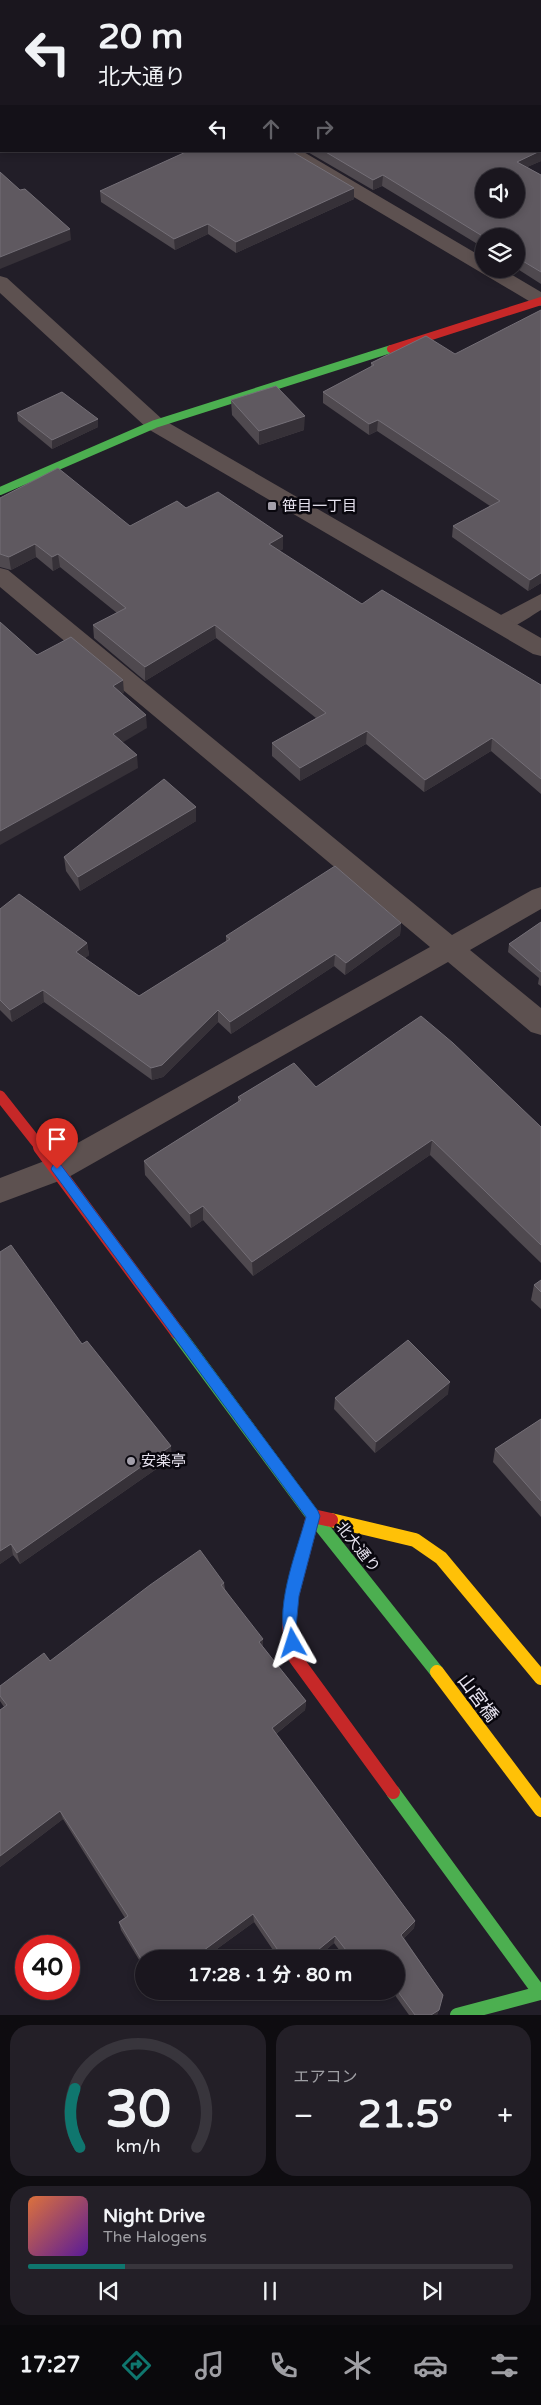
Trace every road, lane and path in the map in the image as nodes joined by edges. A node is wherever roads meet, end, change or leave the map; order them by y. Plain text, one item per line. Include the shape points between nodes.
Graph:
1 (291, 152) edge
2 (475, 261) edge
3 (504, 278) edge
4 (0, 282) edge
5 (541, 300) edge
6 (155, 424) junction
7 (0, 491) edge
8 (0, 575) edge
9 (541, 601) edge
10 (500, 624) junction
11 (541, 648) edge
12 (541, 897) edge
13 (450, 948) junction
14 (541, 1024) edge
15 (0, 1096) edge
16 (57, 1169) junction
17 (0, 1191) edge
18 (313, 1516) junction
19 (388, 1608) joint
20 (541, 1678) edge
21 (541, 1810) edge
22 (457, 2015) edge

1 - 2 street
3 - 5 street
4 - 6 street
5 - 6 street
6 - 7 street
6 - 10 street
8 - 13 street
9 - 10 lane
10 - 11 street
12 - 13 street
13 - 14 street
13 - 16 street
15 - 16 street, 北大通り
16 - 17 street
16 - 18 street, 北大通り
18 - 19 street, 北大通り
18 - 20 street via 415,1540 441,1558
18 - 22 street via 292,1596 289,1627 296,1659 540,1993
19 - 21 street, 山宮橋

